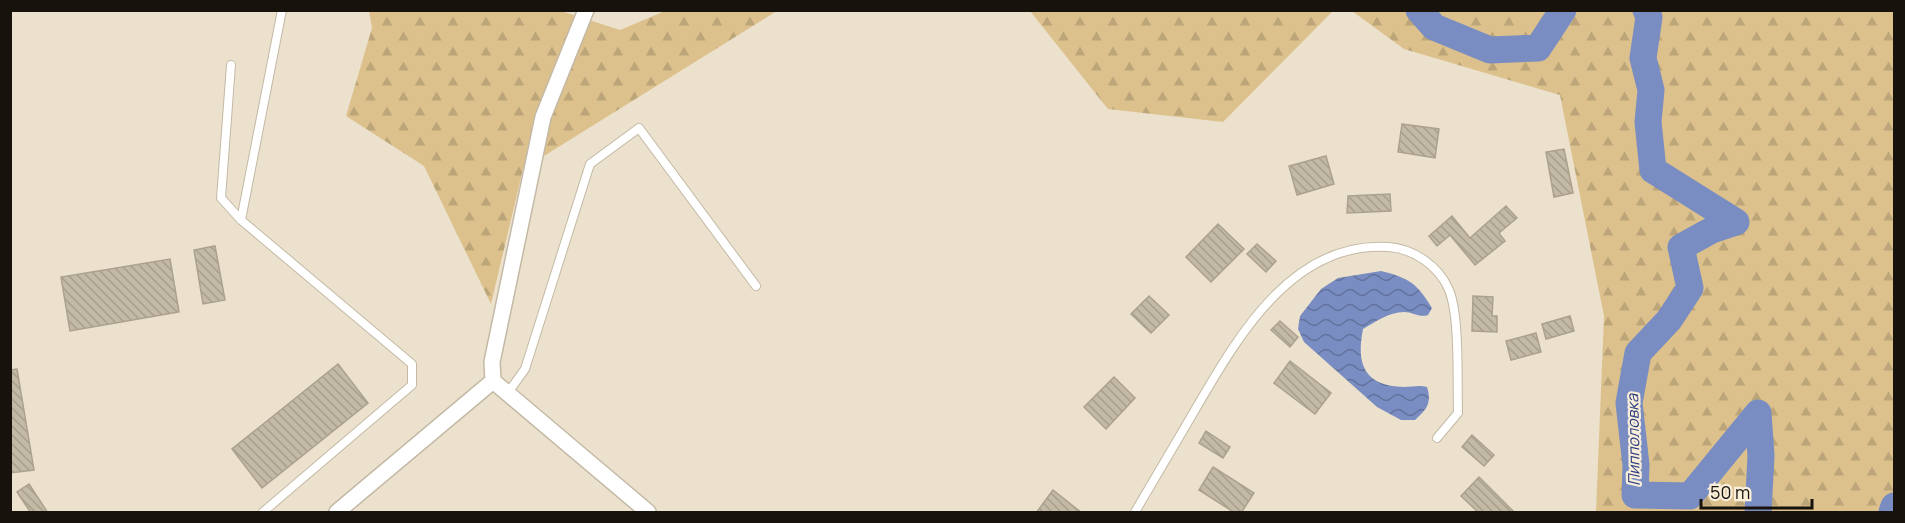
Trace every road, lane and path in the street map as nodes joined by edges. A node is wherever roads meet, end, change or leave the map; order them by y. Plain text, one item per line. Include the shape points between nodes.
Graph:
1 (282, 10) edge
2 (586, 10) edge
3 (231, 65) dead end
4 (242, 220) junction
5 (756, 286) dead end
6 (493, 381) junction
7 (507, 394) junction
8 (1437, 438) dead end
9 (263, 513) edge
10 (337, 513) edge
11 (648, 513) edge
12 (1135, 513) edge

1 - 4 lane
2 - 6 street via 543,117 492,362
3 - 4 lane via 221,198
4 - 9 lane via 412,364 412,385
5 - 7 lane via 639,128 590,164 525,369
6 - 7 street
6 - 10 street
7 - 11 street
8 - 12 lane via 1458,413 1456,329 1449,290 1431,265 1405,249 1374,246 1329,256 1291,280 1261,310 1227,354

